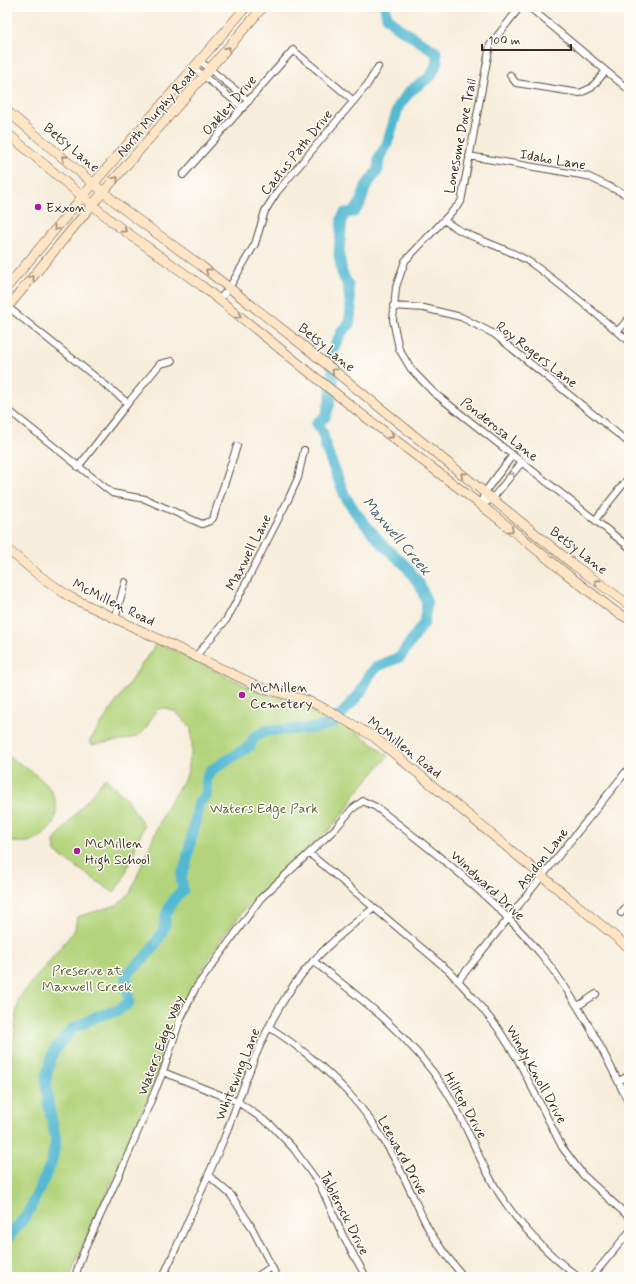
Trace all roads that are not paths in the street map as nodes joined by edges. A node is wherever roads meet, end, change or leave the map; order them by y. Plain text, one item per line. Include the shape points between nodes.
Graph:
1 (246, 7) edge
2 (263, 7) edge
3 (520, 7) edge
4 (529, 7) edge
5 (200, 61) junction
6 (378, 67) dead end
7 (194, 68) junction
8 (211, 69) junction
9 (606, 71) junction
10 (510, 75) dead end
11 (205, 77) junction
12 (629, 90) edge
13 (249, 101) junction
14 (354, 101) junction
15 (243, 108) junction
16 (7, 111) edge
17 (20, 122) junction
18 (8, 134) edge
19 (470, 156) junction
20 (183, 175) dead end
21 (94, 183) junction
22 (104, 192) junction
23 (629, 196) edge
24 (82, 197) junction
25 (92, 205) junction
26 (444, 220) junction
27 (7, 287) edge
28 (229, 288) junction
29 (219, 300) junction
30 (393, 306) junction
31 (7, 308) edge
32 (629, 318) edge
33 (617, 332) junction
34 (629, 341) edge
35 (172, 361) dead end
36 (128, 403) junction
37 (7, 409) edge
38 (629, 443) edge
39 (237, 446) dead end
40 (304, 450) dead end
41 (513, 455) junction
42 (522, 462) junction
43 (78, 467) junction
44 (629, 477) edge
45 (484, 493) junction
46 (492, 499) junction
47 (481, 505) junction
48 (595, 520) junction
49 (629, 547) edge
50 (7, 549) edge
51 (125, 582) dead end
52 (629, 605) edge
53 (116, 619) junction
54 (629, 619) edge
55 (196, 656) junction
56 (629, 768) edge
57 (363, 801) joint
58 (309, 853) junction
59 (543, 877) junction
60 (629, 903) edge
61 (374, 908) junction
62 (621, 913) dead end
63 (509, 920) junction
64 (629, 948) edge
65 (313, 961) junction
66 (458, 981) junction
67 (596, 994) dead end
68 (578, 1006) junction
69 (269, 1027) junction
70 (163, 1072) junction
71 (629, 1076) edge
72 (618, 1081) junction
73 (238, 1102) junction
74 (629, 1104) edge
75 (208, 1176) junction
76 (629, 1217) edge
77 (629, 1232) edge
78 (271, 1267) junction
79 (75, 1277) edge
80 (163, 1277) edge
81 (256, 1277) edge
82 (277, 1277) edge
83 (366, 1277) edge
84 (464, 1277) edge
85 (578, 1277) edge
86 (592, 1277) edge

1 - 5 main road, North Murphy Road
8 -> 2 main road, North Murphy Road
3 - 19 street, Lonesome Dove Trail via 490,45
4 - 9 street
5 - 7 main road, North Murphy Road
5 - 8 street
6 - 14 street, Cactus Path Drive
7 - 11 street
7 - 21 main road, North Murphy Road
8 - 11 main road, North Murphy Road
8 - 13 street
9 - 10 street via 591,88 580,93 516,84
9 - 12 street
11 - 15 street
22 -> 11 main road, North Murphy Road
13 - 14 street, Oakley Drive via 293,50
13 - 15 street, Oakley Drive
14 - 28 street, Cactus Path Drive via 277,192 265,211 255,244
15 - 20 street, Oakley Drive
16 - 17 main road, Betsy Lane
17 - 18 main road
21 -> 17 main road, Betsy Lane
18 - 24 main road, Betsy Lane
19 - 23 street, Idaho Lane via 587,176
19 - 26 street, Lonesome Dove Trail via 461,202
21 - 22 main road, Betsy Lane
21 - 24 main road, North Murphy Road
22 - 25 main road, North Murphy Road
28 -> 22 main road, Betsy Lane
24 - 25 main road, Betsy Lane
24 -> 27 main road, North Murphy Road
25 -> 29 main road, Betsy Lane
31 -> 25 main road, North Murphy Road
26 - 30 street, Lonesome Dove Trail via 405,261
26 - 33 street via 456,229 530,263
28 - 29 street, Cactus Path Drive
45 -> 28 main road, Betsy Lane
29 -> 47 main road, Betsy Lane via 360,413
30 - 38 street, Roy Rogers Lane via 424,308 461,317 494,334
30 - 41 street, Ponderosa Lane via 399,349 411,369 433,392
31 - 36 street
32 - 33 street
33 - 34 street
35 - 36 street via 160,364
36 - 43 street
37 - 43 street
39 - 43 street via 213,518 210,522 202,524 145,499 112,493
40 - 55 street, Maxwell Lane via 298,478 234,606 226,620
41 - 42 street, Ponderosa Lane
41 - 45 street
46 -> 42 street
42 - 48 street, Ponderosa Lane
44 - 48 street
45 - 46 main road, Betsy Lane
45 - 47 street
46 - 47 street
52 -> 46 main road, Betsy Lane via 574,565
47 -> 54 main road, Betsy Lane via 616,612
48 - 49 street, Ponderosa Lane
50 - 53 main road, McMillen Road via 70,597
51 - 53 street
53 - 55 main road, McMillen Road
55 - 59 main road, McMillen Road via 262,688 306,700 326,709 374,737
56 - 59 street, Ashdon Lane
57 - 58 street, Waters Edge Way
57 - 63 street, Windward Drive via 376,807 473,884
58 - 61 street, Windy Knoll Drive
58 - 70 street, Waters Edge Way via 261,898 195,989 180,1020
59 - 63 street, Ashdon Lane
59 - 64 main road, McMillen Road
60 - 62 street
61 - 65 street, Whitewing Lane via 340,933
61 - 66 street, Windy Knoll Drive
63 - 66 street, Ashdon Lane
63 - 68 street, Windward Drive via 544,958
65 - 69 street, Whitewing Lane via 287,995
65 - 85 street, Hilltop Drive via 368,1004 417,1051 446,1090 504,1202 539,1243
66 - 76 street, Windy Knoll Drive via 497,1027 517,1058 562,1147 583,1175
67 - 68 street
68 - 72 street, Windward Drive
69 - 73 street, Whitewing Lane
69 - 84 street, Leeward Drive via 309,1056 363,1109 384,1140 429,1230
70 - 73 street, Tablerock Drive
70 - 79 street, Waters Edge Way via 82,1255
71 - 72 street
72 - 74 street, Windward Drive
73 - 75 street, Whitewing Lane
73 - 83 street, Tablerock Drive via 271,1124 320,1184 343,1236
75 - 78 street via 230,1195 252,1226
75 - 80 street, Whitewing Lane
77 - 86 street
78 - 81 street
78 - 82 street

